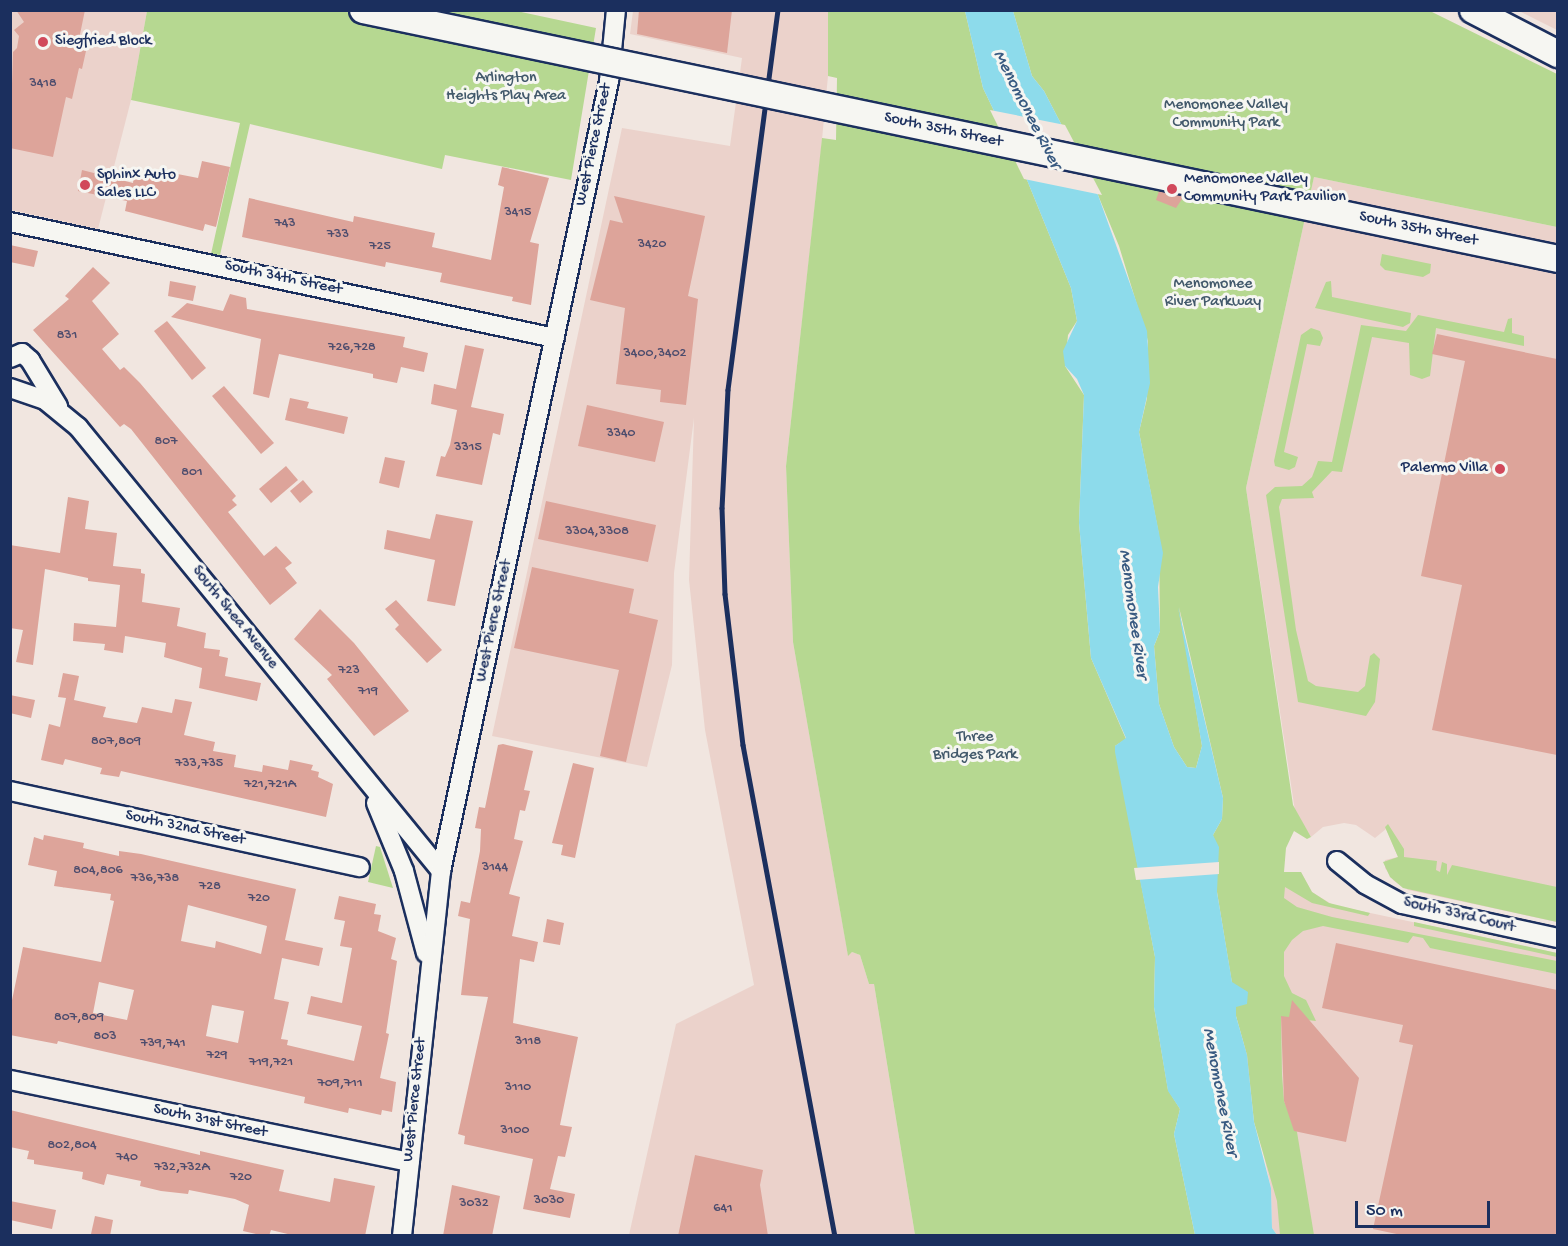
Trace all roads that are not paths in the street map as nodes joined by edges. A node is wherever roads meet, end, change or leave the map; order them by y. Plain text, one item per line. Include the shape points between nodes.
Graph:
1 (363, 10) edge
2 (616, 10) edge
3 (1473, 10) edge
4 (1557, 54) edge
5 (10, 222) edge
6 (1557, 259) edge
7 (555, 338) junction
8 (10, 358) edge
9 (10, 388) edge
10 (61, 410) junction
11 (364, 777) junction
12 (10, 791) edge
13 (1337, 861) dead end
14 (360, 867) dead end
15 (441, 871) junction
16 (1557, 938) edge
17 (429, 973) junction
18 (10, 1080) edge
19 (410, 1162) junction
20 (402, 1236) edge

1 - 6 main road, South 35th Street, bridge
2 - 7 street, West Pierce Street via 609,81
3 - 4 main road
5 - 7 street, South 34th Street
7 - 15 street, West Pierce Street
8 - 10 street via 22,353 30,360
9 - 10 street, South Shea Avenue via 45,399
10 - 11 street, South Shea Avenue
11 - 15 street, South Shea Avenue
11 - 17 street via 404,871
12 - 14 street, South 32nd Street
13 - 16 street, South 33rd Court via 1365,884 1402,904
15 - 17 street, West Pierce Street
17 - 19 street, West Pierce Street
18 - 19 street, South 31st Street
19 - 20 street, West Pierce Street

